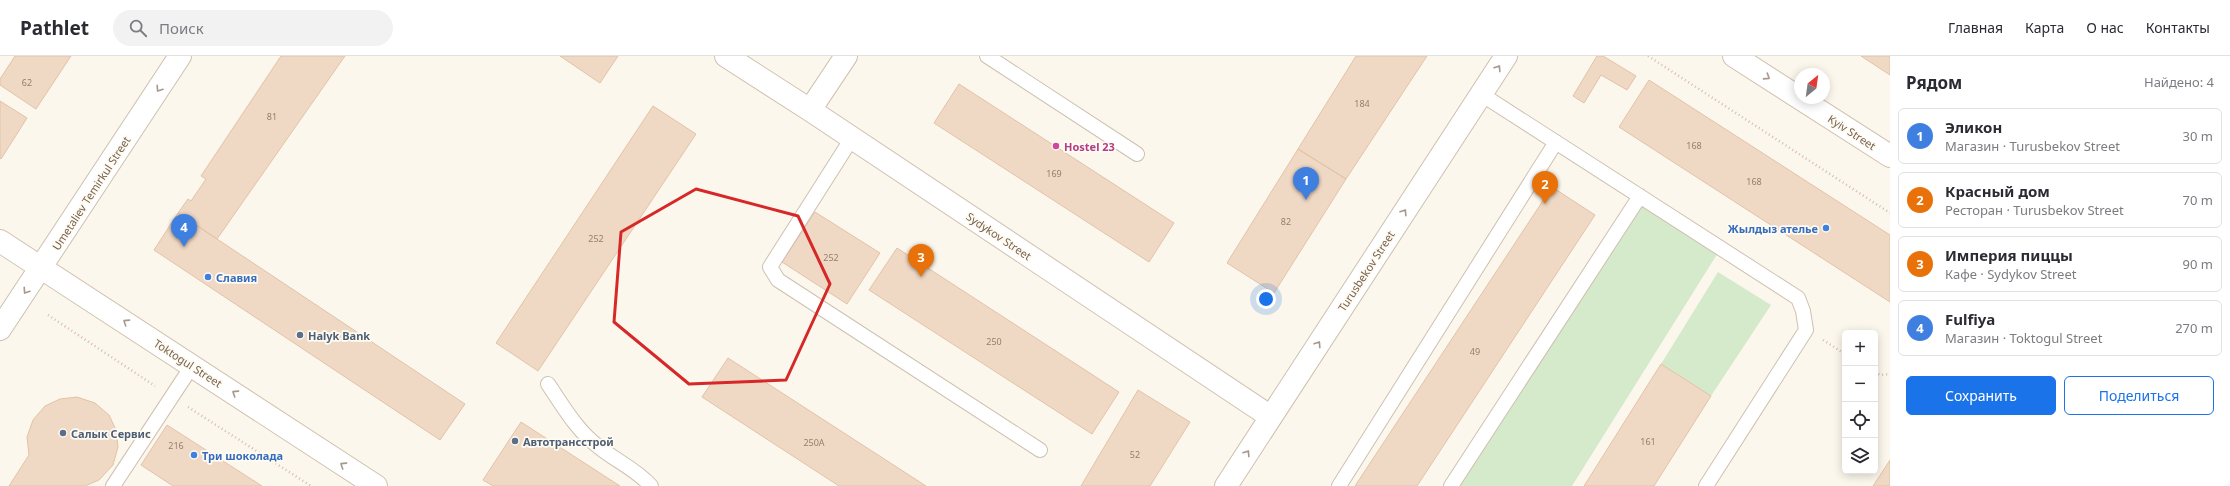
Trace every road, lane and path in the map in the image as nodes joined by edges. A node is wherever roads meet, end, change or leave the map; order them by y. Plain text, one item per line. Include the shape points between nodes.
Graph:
1 (180, 56) edge
2 (726, 56) edge
3 (846, 56) edge
4 (987, 56) edge
5 (1506, 56) edge
6 (1648, 56) edge
7 (1734, 56) edge
8 (1481, 94) junction
9 (810, 110) junction
10 (852, 138) junction
11 (1556, 142) junction
12 (1137, 154) dead end
13 (1890, 156) edge
14 (1640, 196) junction
15 (1890, 213) edge
16 (0, 241) edge
17 (42, 267) junction
18 (0, 329) edge
19 (1806, 330) junction
20 (1842, 352) edge
21 (192, 366) junction
22 (1878, 374) edge
23 (1890, 374) edge
24 (548, 384) dead end
25 (1271, 417) junction
26 (1040, 450) dead end
27 (112, 486) edge
28 (376, 486) edge
29 (651, 486) edge
30 (1227, 486) edge
31 (1339, 486) edge
32 (1451, 486) edge
33 (1706, 486) edge

1 -> 17 street, Umetaliev Temirkul Street
2 - 9 street, Sydykov Street
3 - 9 street
4 - 12 lane
8 -> 5 street, Turusbekov Street
6 - 15 path
7 -> 13 street, Kyiv Street
8 - 11 lane
25 -> 8 street, Turusbekov Street
9 - 10 street, Sydykov Street
10 - 25 street, Sydykov Street
10 - 26 lane via 770,267 778,280
11 - 14 lane
11 - 31 lane
14 - 19 lane via 1798,298
14 - 32 lane
16 - 17 street, Toktogul Street
17 -> 18 street, Umetaliev Temirkul Street
21 -> 17 street, Toktogul Street
19 - 20 path
19 - 33 lane
21 - 27 lane
28 -> 21 street, Toktogul Street
22 - 23 path
24 - 29 lane via 582,432 598,447 642,476
30 -> 25 street, Turusbekov Street

